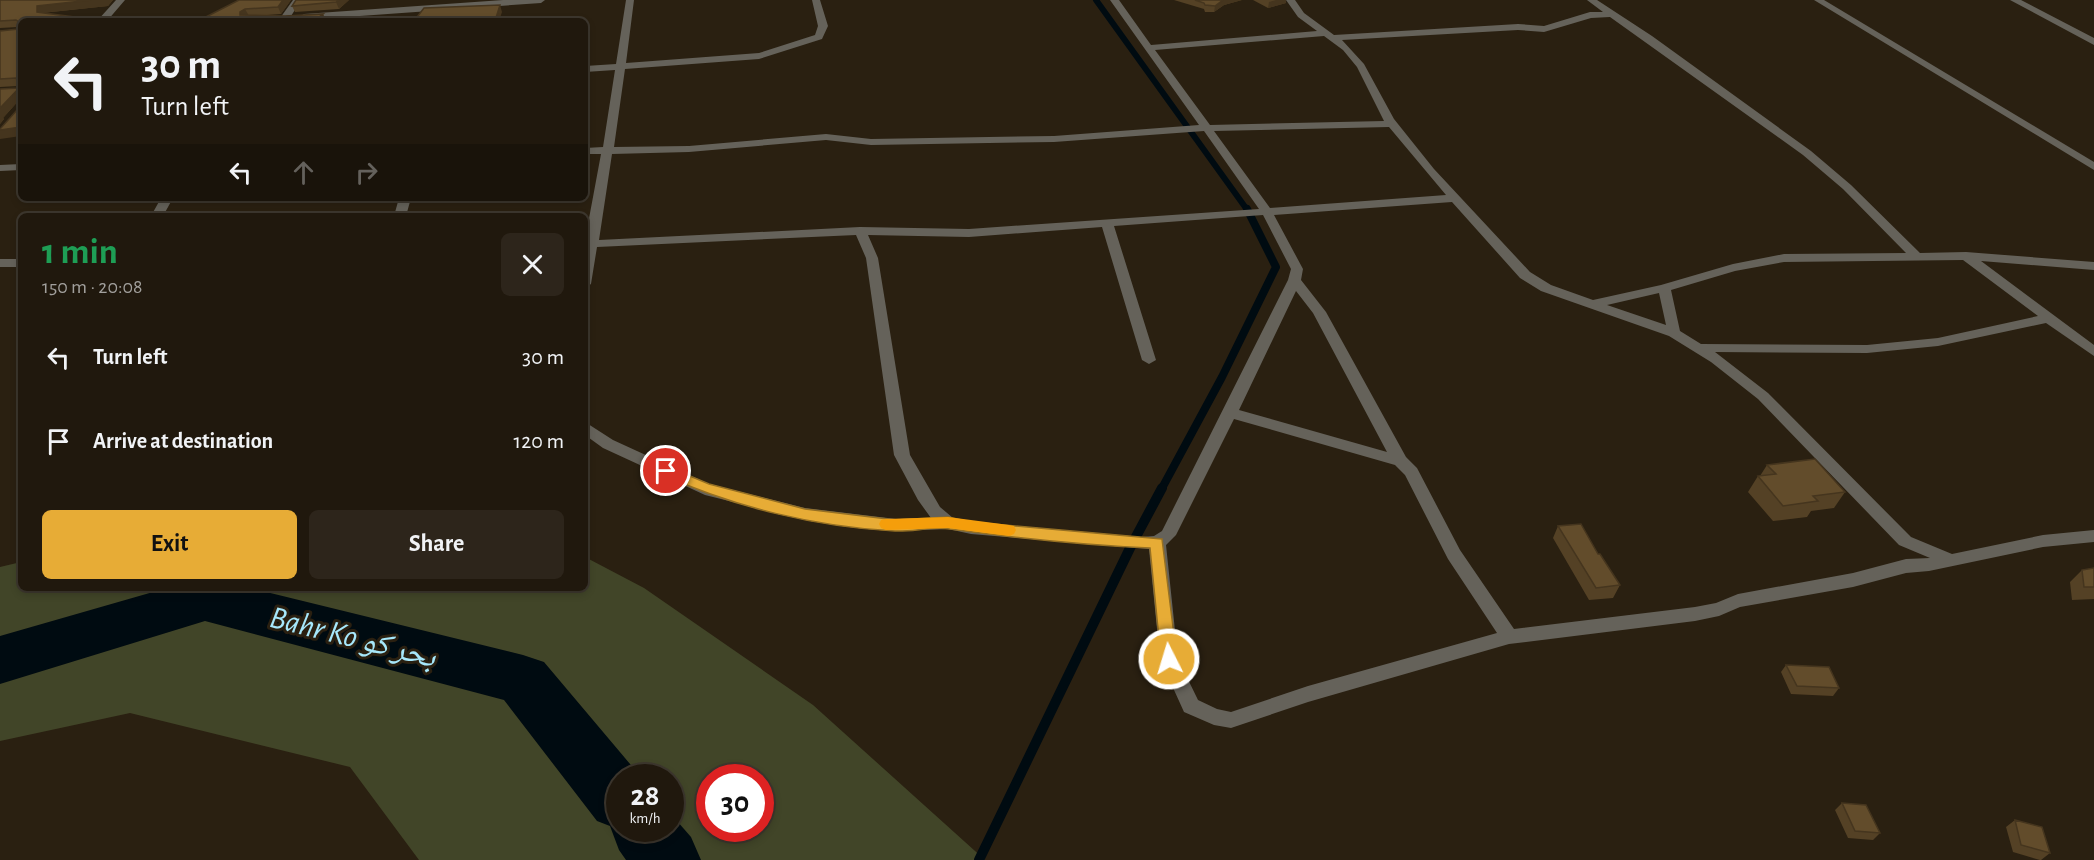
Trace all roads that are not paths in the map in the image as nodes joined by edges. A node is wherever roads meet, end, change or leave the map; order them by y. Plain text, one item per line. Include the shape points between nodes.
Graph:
1 (121, 0) edge
2 (297, 0) edge
3 (541, 0) edge
4 (630, 0) edge
5 (816, 0) edge
6 (1114, 0) edge
7 (1290, 0) edge
8 (1591, 0) edge
9 (1818, 0) edge
10 (2014, 0) edge
11 (460, 6) edge
12 (1611, 14) junction
13 (105, 18) edge
14 (282, 18) edge
15 (306, 18) edge
16 (1328, 36) junction
17 (2094, 42) edge
18 (1149, 48) junction
19 (621, 68) junction
20 (588, 69) edge
21 (1392, 124) junction
22 (1207, 128) junction
23 (608, 150) junction
24 (588, 151) edge
25 (18, 167) edge
26 (2094, 167) edge
27 (0, 168) edge
28 (1455, 198) junction
29 (1266, 210) junction
30 (1107, 223) junction
31 (860, 231) junction
32 (588, 244) edge
33 (1915, 255) junction
34 (1966, 256) junction
35 (0, 263) edge
36 (18, 263) edge
37 (2094, 266) edge
38 (1294, 280) junction
39 (1664, 288) junction
40 (1594, 304) junction
41 (2048, 318) junction
42 (1674, 333) junction
43 (1699, 348) junction
44 (2094, 352) edge
45 (1149, 360) dead end
46 (1229, 412) junction
47 (588, 429) edge
48 (1400, 461) junction
49 (948, 523) junction
50 (2094, 536) edge
51 (1905, 541) junction
52 (1141, 542) junction
53 (1951, 560) junction
54 (1906, 566) junction
55 (1509, 637) junction

1 - 13 street
2 - 14 street
3 - 11 street
4 - 19 street
5 - 19 street via 823,26 819,37 793,47 759,56
6 - 18 street
7 - 16 street via 1301,15
8 - 12 street
9 - 26 street
10 - 17 street
11 - 15 street
12 - 16 street via 1590,15 1544,28
12 - 33 street via 1807,153
16 - 18 street
16 - 21 street via 1346,48 1361,66
18 - 22 street
19 - 20 street
19 - 23 street
21 - 22 street
21 - 28 street
22 - 23 street via 1054,139 871,142 826,137 690,149
22 - 29 street
23 - 24 street
23 - 32 street
25 - 27 street
28 - 29 street
28 - 40 street via 1525,275 1546,288
29 - 30 street
29 - 38 street via 1293,258 1297,269
30 - 31 street via 969,233
30 - 45 street
31 - 32 street
31 - 49 street via 872,258 902,454 934,511
33 - 34 street
33 - 39 street via 1784,258
34 - 37 street
34 - 41 street
35 - 36 street
38 - 46 street
38 - 48 street via 1319,312
39 - 40 street
39 - 42 street
40 - 42 street
41 - 43 street via 1938,342 1867,349
41 - 44 street
42 - 43 street
43 - 51 street via 1763,396
46 - 48 street
46 - 52 street via 1168,536
47 - 49 street via 608,444 705,489 805,514 896,525
48 - 55 street via 1411,472 1454,554
49 - 52 street
50 - 53 street
51 - 53 street
51 - 54 street
52 - 55 street via 1169,659 1191,706 1214,717 1231,720
53 - 54 street
54 - 55 street via 1695,614

